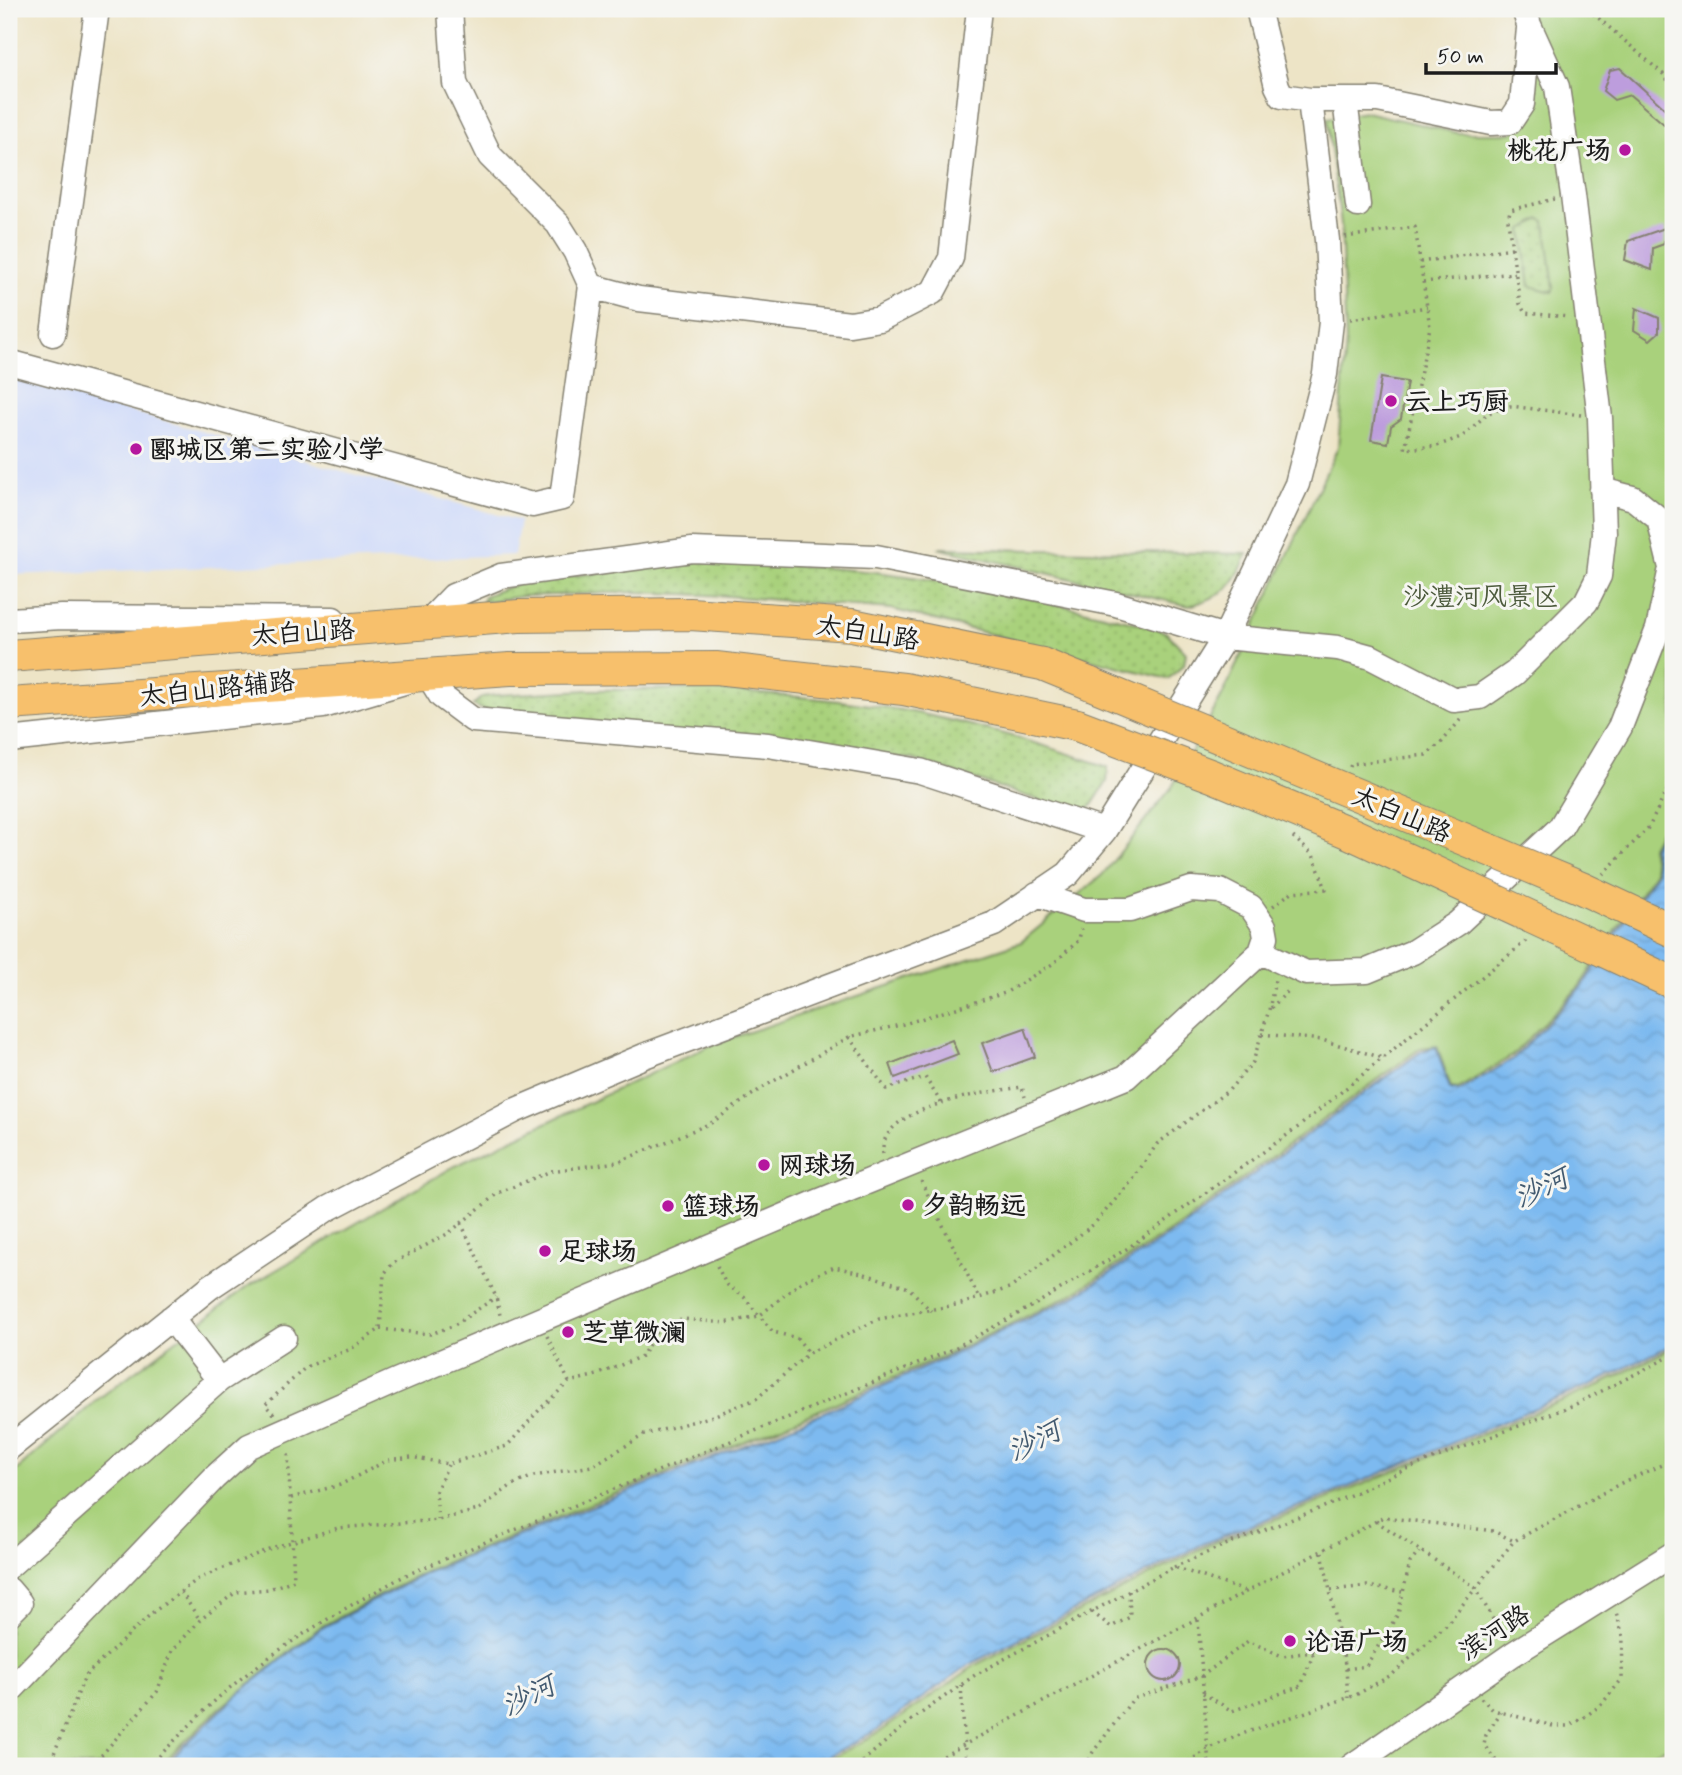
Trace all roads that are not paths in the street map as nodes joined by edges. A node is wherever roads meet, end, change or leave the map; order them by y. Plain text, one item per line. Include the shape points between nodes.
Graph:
1 (97, 9) edge
2 (450, 9) edge
3 (979, 9) edge
4 (1258, 9) edge
5 (1526, 17) edge
6 (1310, 100) junction
7 (1345, 100) junction
8 (1358, 205) dead end
9 (591, 286) junction
10 (53, 334) dead end
11 (9, 362) edge
12 (1602, 490) junction
13 (9, 620) edge
14 (426, 623) junction
15 (1225, 637) junction
16 (9, 656) edge
17 (428, 675) junction
18 (10, 705) edge
19 (9, 740) edge
20 (1104, 831) junction
21 (1037, 894) junction
22 (1673, 931) edge
23 (1270, 956) junction
24 (1673, 983) edge
25 (171, 1318) junction
26 (284, 1338) dead end
27 (219, 1380) junction
28 (9, 1448) edge
29 (1673, 1554) edge
30 (9, 1566) edge
31 (9, 1590) edge
32 (9, 1614) edge
33 (9, 1692) edge
34 (1352, 1766) edge

1 - 10 street
2 - 9 street via 455,83 490,156 558,224
3 - 9 street via 951,258 933,292 880,319 850,324 639,299
4 - 6 street via 1282,96
5 - 7 street via 1522,104 1510,122 1490,123 1378,100
5 - 12 street via 1557,87 1589,317
6 - 7 street
6 - 15 street via 1327,240 1331,322 1325,374 1297,484
7 - 8 street
9 - 11 street via 562,498 532,505
12 - 15 street via 1599,576 1587,601 1515,673 1479,697 1454,700 1371,657 1338,648
12 - 23 street via 1633,498 1659,520 1671,568 1658,629 1620,727 1560,828 1458,923 1413,952 1367,971 1306,973
13 - 14 street via 278,617
14 - 15 street via 453,596 501,576 692,550 876,557 1116,604
14 - 16 main road, 太白山路
14 - 22 main road, 太白山路, bridge via 519,616 690,614 852,625 1042,664 1581,888
15 - 20 street
17 - 18 main road, 太白山路
17 - 19 street, 太白山路辅路 via 323,706
17 - 20 street via 441,696 473,720 768,745 907,769
17 - 24 main road, 太白山路, bridge via 510,669 716,668 904,689 1077,724 1352,834
20 - 21 street via 1068,874
21 - 23 street via 1084,910 1129,910 1191,889 1220,891 1251,907 1264,926
21 - 25 street via 994,924 644,1056 514,1111 327,1209
23 - 33 street via 1126,1077 708,1248 249,1446
25 - 27 street
25 - 28 street
26 - 27 street
27 - 30 street
29 - 34 street, 滨河路 via 1513,1654
31 - 32 street via 20,1603

